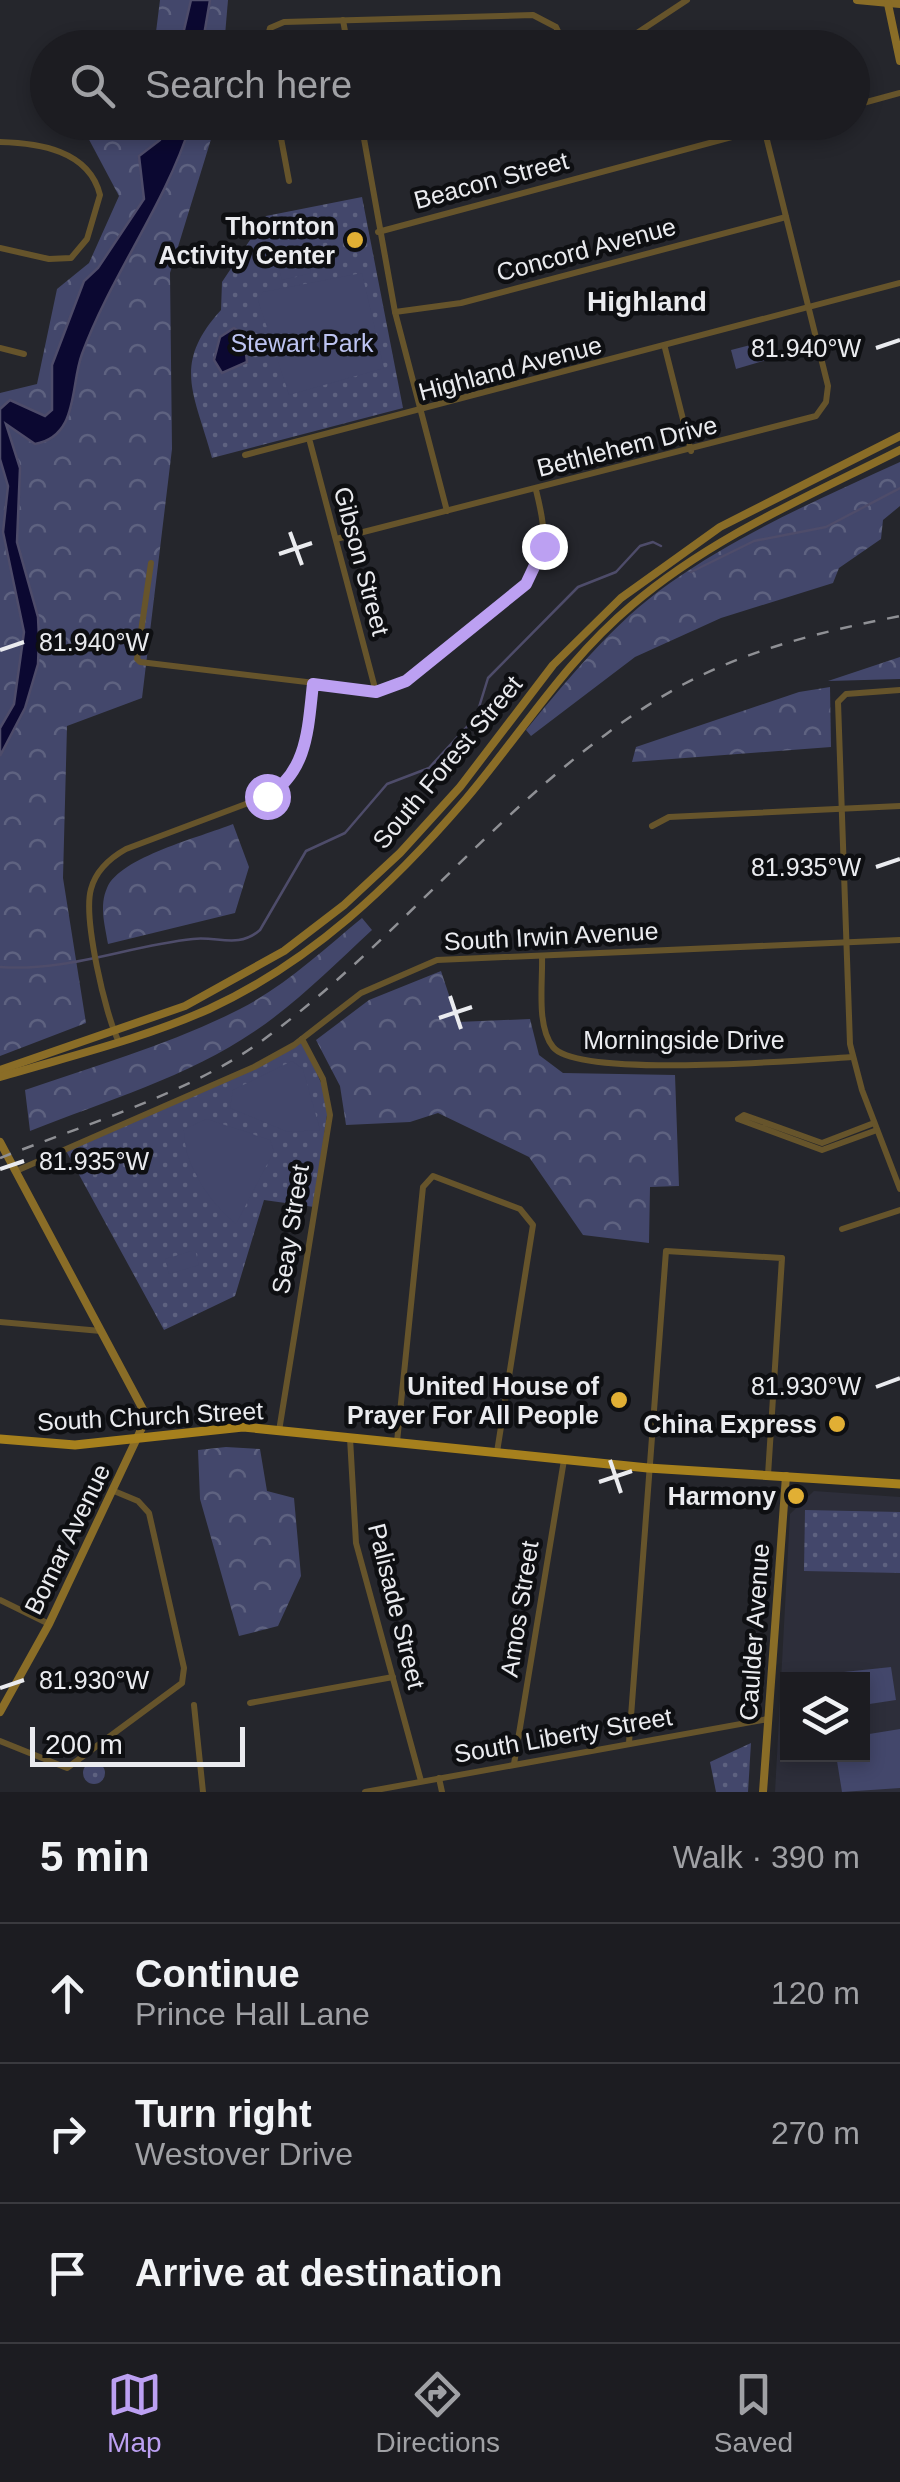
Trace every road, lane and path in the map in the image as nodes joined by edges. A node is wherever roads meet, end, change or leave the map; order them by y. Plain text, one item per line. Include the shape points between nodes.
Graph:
1 (687, 0) edge
2 (857, 0) edge
3 (888, 4) junction
4 (900, 4) edge
5 (343, 20) junction
6 (270, 30) edge
7 (345, 30) edge
8 (558, 30) edge
9 (643, 30) edge
10 (900, 61) edge
11 (900, 93) edge
12 (870, 101) edge
13 (281, 140) edge
14 (364, 140) edge
15 (719, 140) edge
16 (767, 140) edge
17 (0, 142) edge
18 (289, 181) dead end
19 (786, 217) junction
20 (378, 232) junction
21 (0, 248) edge
22 (900, 283) edge
23 (808, 308) junction
24 (394, 312) junction
25 (0, 348) edge
26 (665, 348) junction
27 (24, 354) dead end
28 (419, 413) junction
29 (900, 436) edge
30 (310, 442) junction
31 (900, 450) edge
32 (690, 452) junction
33 (245, 456) dead end
34 (536, 490) junction
35 (447, 512) junction
36 (336, 539) junction
37 (151, 563) dead end
38 (313, 684) junction
39 (900, 690) edge
40 (376, 692) junction
41 (900, 806) edge
42 (842, 809) junction
43 (652, 826) dead end
44 (900, 940) edge
45 (847, 942) junction
46 (542, 956) junction
47 (113, 1030) junction
48 (302, 1039) junction
49 (119, 1042) junction
50 (852, 1057) junction
51 (0, 1074) edge
52 (875, 1127) junction
53 (0, 1142) edge
54 (822, 1147) junction
55 (16, 1171) junction
56 (900, 1189) edge
57 (900, 1210) edge
58 (842, 1230) dead end
59 (0, 1322) edge
60 (102, 1331) junction
61 (279, 1431) junction
62 (141, 1437) junction
63 (350, 1438) junction
64 (0, 1439) edge
65 (398, 1442) junction
66 (498, 1452) junction
67 (564, 1460) junction
68 (648, 1468) junction
69 (768, 1475) junction
70 (786, 1476) junction
71 (900, 1484) edge
72 (114, 1491) junction
73 (0, 1600) edge
74 (49, 1624) junction
75 (393, 1676) junction
76 (250, 1703) dead end
77 (194, 1705) dead end
78 (0, 1712) edge
79 (768, 1720) junction
80 (0, 1741) edge
81 (629, 1742) junction
82 (514, 1764) junction
83 (439, 1778) junction
84 (421, 1781) junction
85 (203, 1792) edge
86 (366, 1792) edge
87 (442, 1792) edge
88 (763, 1792) edge

1 - 9 street
2 - 3 street
3 - 4 street
3 - 10 street
5 - 6 street via 279,23
5 - 7 street
5 - 8 street via 534,15
11 - 12 street
13 - 18 street
14 - 20 street
15 - 20 street, Beacon Street
16 - 19 street
17 - 21 street via 60,150 90,176 100,195 87,239 71,258
19 - 23 street
19 - 24 street, Concord Avenue via 461,304
20 - 24 street
22 - 23 street, Highland Avenue
23 - 26 street, Highland Avenue
23 - 32 street, Bethlehem Drive via 828,386 822,410 802,423
24 - 28 street
25 - 27 street
26 - 28 street, Highland Avenue
26 - 32 street
28 - 30 street, Highland Avenue
28 - 35 street
29 - 47 street, South Forest Street via 720,527 645,578 574,642 434,816 344,905 219,990
30 - 33 street, Highland Avenue
30 - 36 street, Gibson Street
31 - 49 street, South Forest Street via 726,538 629,607 563,674 448,820 331,934 240,993
32 - 34 street, Bethlehem Drive
34 - 35 street, Bethlehem Drive
34 - 40 street via 545,535 530,578 406,681
35 - 36 street, Bethlehem Drive
36 - 40 street, Gibson Street
37 - 38 street via 137,659
38 - 40 street
38 - 47 street via 304,751 283,785 144,841 104,866 89,899
39 - 42 street via 846,694 838,702
41 - 42 street
42 - 43 street via 669,817
42 - 45 street
44 - 45 street, South Irwin Avenue
45 - 46 street, South Irwin Avenue
45 - 50 street
46 - 48 street, South Irwin Avenue via 460,956 411,969 362,993
46 - 50 street, Morningside Drive via 546,1034 569,1059 672,1065
47 - 49 street
47 - 51 street, South Forest Street
48 - 55 street, South Irwin Avenue via 254,1067
48 - 61 street, Seay Street via 323,1080 330,1114
49 - 51 street, South Forest Street
50 - 52 street
52 - 54 street
52 - 56 street
53 - 55 street
54 - 54 street via 744,1116 738,1119
55 - 60 street
57 - 58 street
59 - 60 street
60 - 62 street via 146,1409
61 - 62 main road, South Church Street via 243,1427
61 - 63 main road, South Church Street
62 - 64 main road, South Church Street via 75,1445
62 - 72 street, Bomar Avenue
63 - 65 main road, South Church Street
63 - 75 street, Palisade Street via 356,1543
65 - 66 main road, South Church Street
65 - 66 street via 422,1186 434,1176 520,1208 533,1225
66 - 67 main road, South Church Street
67 - 68 main road, South Church Street
67 - 82 street, Amos Street
68 - 69 main road, South Church Street
68 - 69 street via 664,1256 672,1248 782,1258
68 - 81 street
69 - 70 main road, South Church Street
70 - 71 main road, South Church Street
70 - 79 street, Caulder Avenue
72 - 74 street, Bomar Avenue
72 - 80 street via 148,1513 184,1668 178,1687 67,1768
73 - 74 street
74 - 78 street, Bomar Avenue
75 - 76 street
75 - 84 street, Palisade Street
77 - 85 street
79 - 81 street, South Liberty Street
79 - 88 street, Caulder Avenue
81 - 82 street, South Liberty Street
82 - 83 street, South Liberty Street
83 - 84 street, South Liberty Street
83 - 87 street
84 - 86 street, South Liberty Street

